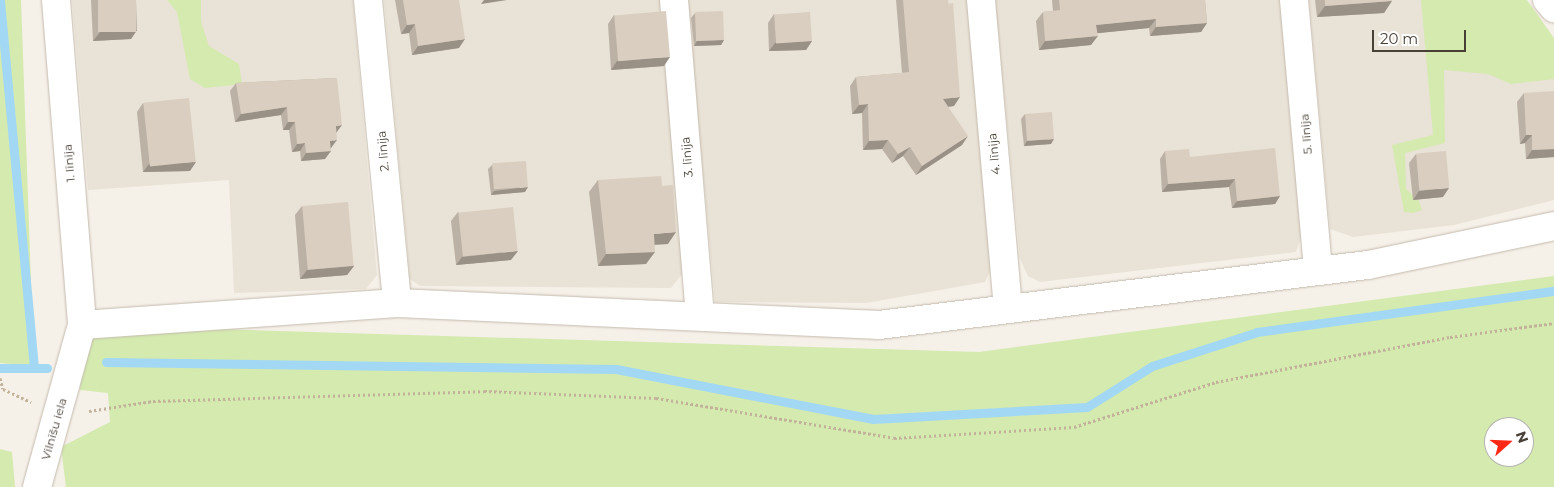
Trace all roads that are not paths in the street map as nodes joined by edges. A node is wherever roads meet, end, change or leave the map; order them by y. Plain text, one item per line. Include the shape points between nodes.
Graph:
1 (56, 0) edge
2 (368, 0) edge
3 (674, 0) edge
4 (981, 0) edge
5 (1294, 0) edge
6 (1547, 0) edge
7 (1554, 8) edge
8 (1554, 226) edge
9 (1318, 269) junction
10 (397, 303) junction
11 (1008, 309) junction
12 (700, 315) junction
13 (82, 325) junction
14 (70, 370) joint
15 (37, 487) edge

1 - 13 street, 1. līnija
2 - 10 street, 2. līnija
3 - 12 street, 3. līnija
4 - 11 street, 4. līnija
5 - 9 street, 5. līnija
6 - 7 street
8 - 9 street via 1368,266
9 - 11 street
10 - 12 street
10 - 13 street
11 - 12 street via 879,326 782,324
13 - 14 street, 1. līnija
14 - 15 street, Vilnīšu iela

